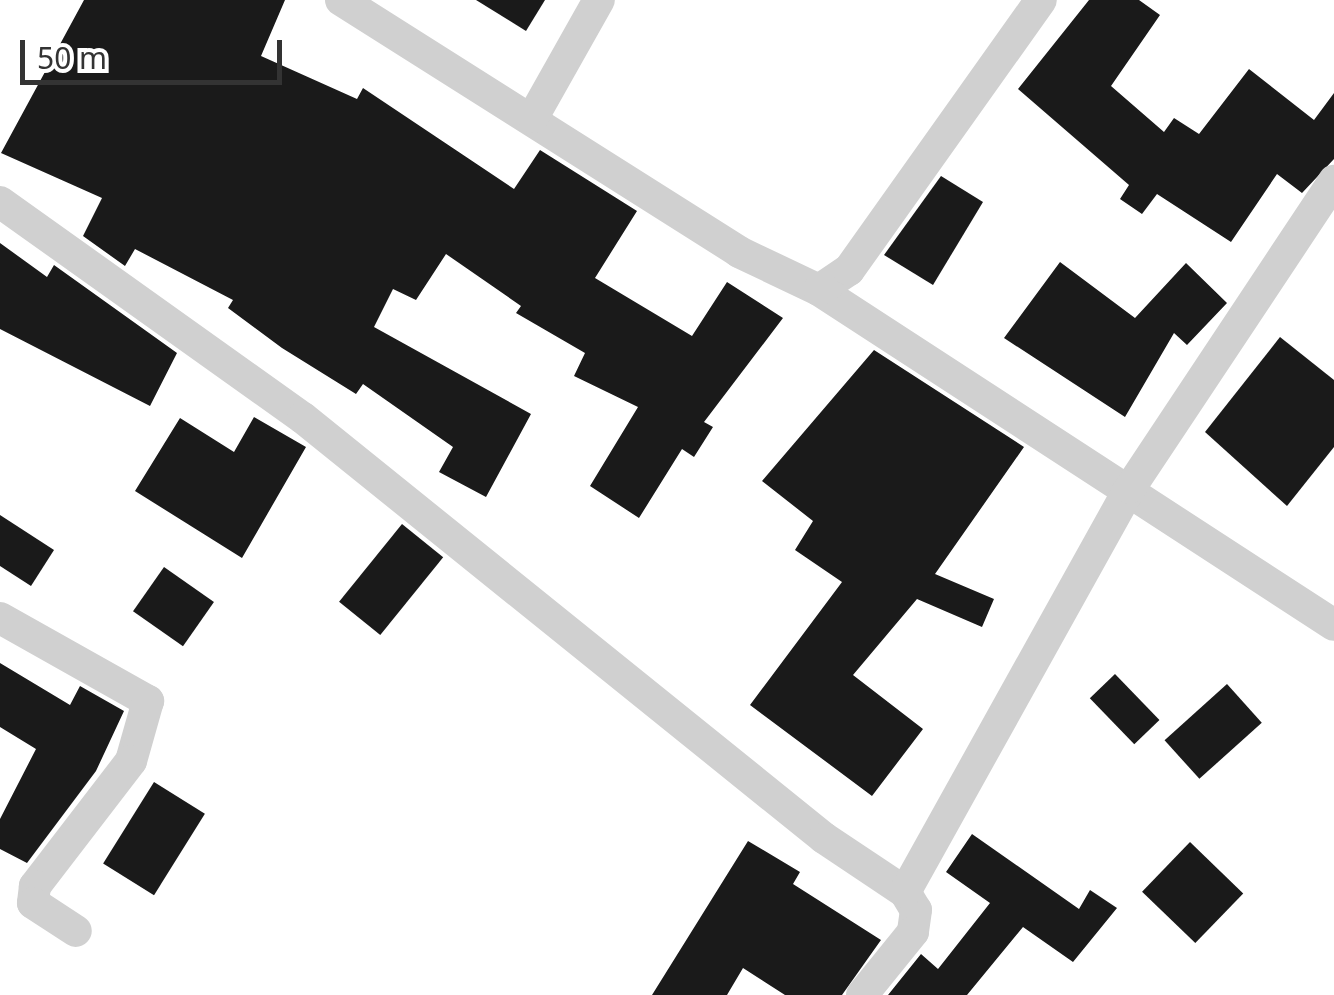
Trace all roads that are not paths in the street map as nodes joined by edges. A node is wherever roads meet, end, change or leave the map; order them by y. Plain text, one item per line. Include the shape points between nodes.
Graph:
1 (341, 0) edge
2 (600, 0) edge
3 (1041, 0) edge
4 (533, 118) junction
5 (1334, 181) edge
6 (0, 202) edge
7 (819, 290) junction
8 (1130, 488) junction
9 (0, 618) edge
10 (1334, 624) edge
11 (905, 892) junction
12 (76, 931) dead end
13 (862, 995) edge

1 - 4 street
2 - 4 street
3 - 7 street via 859,257
4 - 7 street via 739,252
5 - 8 street
6 - 11 street via 303,418 824,838
7 - 8 street
8 - 10 street
8 - 11 street
9 - 12 street via 148,701 131,760 35,886 33,903
11 - 13 street via 916,910 913,932

